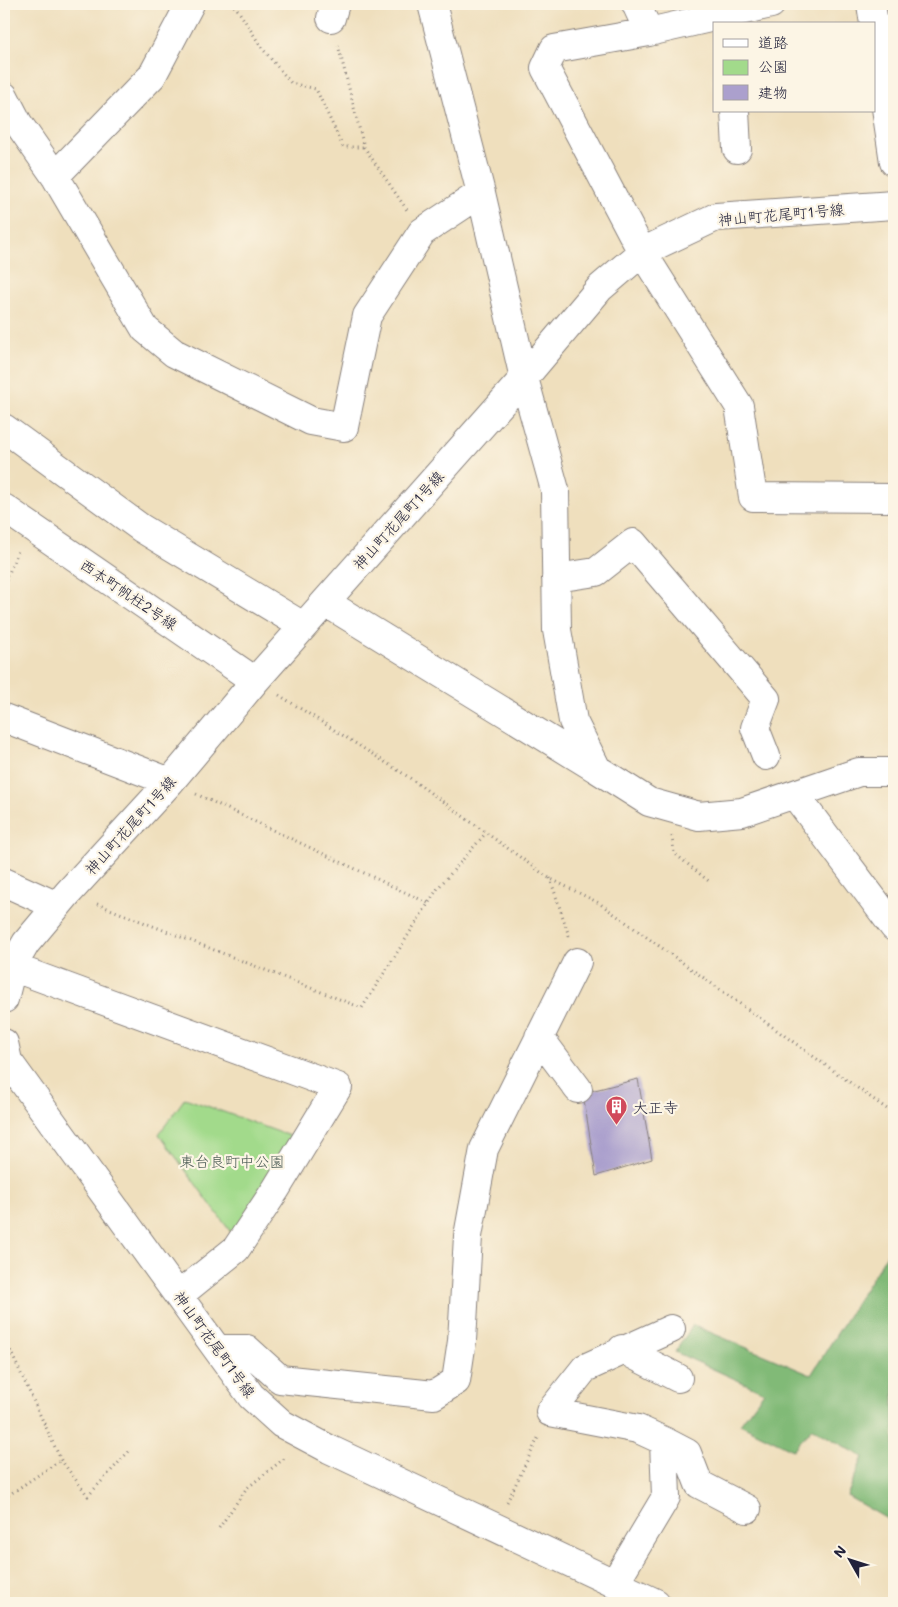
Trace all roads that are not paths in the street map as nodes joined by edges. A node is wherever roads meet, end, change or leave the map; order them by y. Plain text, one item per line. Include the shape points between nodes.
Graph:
1 (190, 4) edge
2 (432, 4) edge
3 (636, 4) edge
4 (771, 4) edge
5 (871, 4) edge
6 (714, 20) edge
7 (874, 22) edge
8 (649, 32) junction
9 (876, 39) edge
10 (4, 96) edge
11 (735, 112) edge
12 (737, 149) dead end
13 (894, 162) edge
14 (55, 176) junction
15 (481, 193) junction
16 (894, 205) edge
17 (642, 252) junction
18 (524, 378) junction
19 (4, 428) edge
20 (894, 498) edge
21 (4, 508) edge
22 (556, 578) junction
23 (325, 602) junction
24 (303, 626) junction
25 (255, 681) junction
26 (4, 718) edge
27 (766, 756) dead end
28 (597, 769) junction
29 (894, 772) edge
30 (170, 782) junction
31 (795, 794) junction
32 (4, 882) edge
33 (57, 906) junction
34 (894, 927) edge
35 (577, 962) road end
36 (12, 967) junction
37 (4, 999) edge
38 (539, 1037) junction
39 (4, 1043) edge
40 (578, 1089) dead end
41 (179, 1295) junction
42 (671, 1328) dead end
43 (218, 1349) junction
44 (622, 1349) junction
45 (678, 1378) dead end
46 (664, 1440) junction
47 (747, 1509) dead end
48 (614, 1584) junction
49 (656, 1603) edge

1 - 14 street via 152,76
2 - 15 street
3 - 8 street
4 - 6 street
5 - 7 street
6 - 8 street
8 - 17 street via 554,49 545,68
9 - 13 street
10 - 14 street via 18,123
11 - 12 street
14 - 15 street via 145,329 174,353 311,421 344,427 367,316 422,232
15 - 18 street
16 - 17 street, 神山町花尾町1号線 via 716,218
17 - 18 street, 神山町花尾町1号線 via 600,288
17 - 20 street via 739,406 753,497
18 - 22 street via 555,490
18 - 23 street, 神山町花尾町1号線
19 - 24 street via 141,528
21 - 25 street, 西本町帆柱2号線
22 - 27 street via 596,572 633,543 766,699 755,728
22 - 28 street via 557,630 573,721
23 - 24 street, 神山町花尾町1号線
23 - 28 street
24 - 25 street, 神山町花尾町1号線
25 - 30 street, 神山町花尾町1号線
26 - 30 street
28 - 31 street via 649,802 699,816 742,812
29 - 31 street via 859,772
30 - 33 street, 神山町花尾町1号線
31 - 34 street
32 - 33 street
33 - 36 street, 神山町花尾町1号線 via 26,943
35 - 38 street
36 - 37 street, 神山町花尾町1号線
36 - 41 street via 338,1087 236,1249
38 - 40 street
38 - 43 street via 484,1149 468,1236 462,1341 456,1381 434,1395 280,1379 247,1349
39 - 41 street, 神山町花尾町1号線 via 8,1061
41 - 43 street, 神山町花尾町1号線
42 - 44 street
43 - 48 street, 神山町花尾町1号線 via 251,1396 282,1424
44 - 45 street
44 - 46 street via 584,1368 550,1412 638,1428
46 - 47 street via 687,1453 699,1484
46 - 48 street via 666,1497
48 - 49 street, 神山町花尾町1号線

